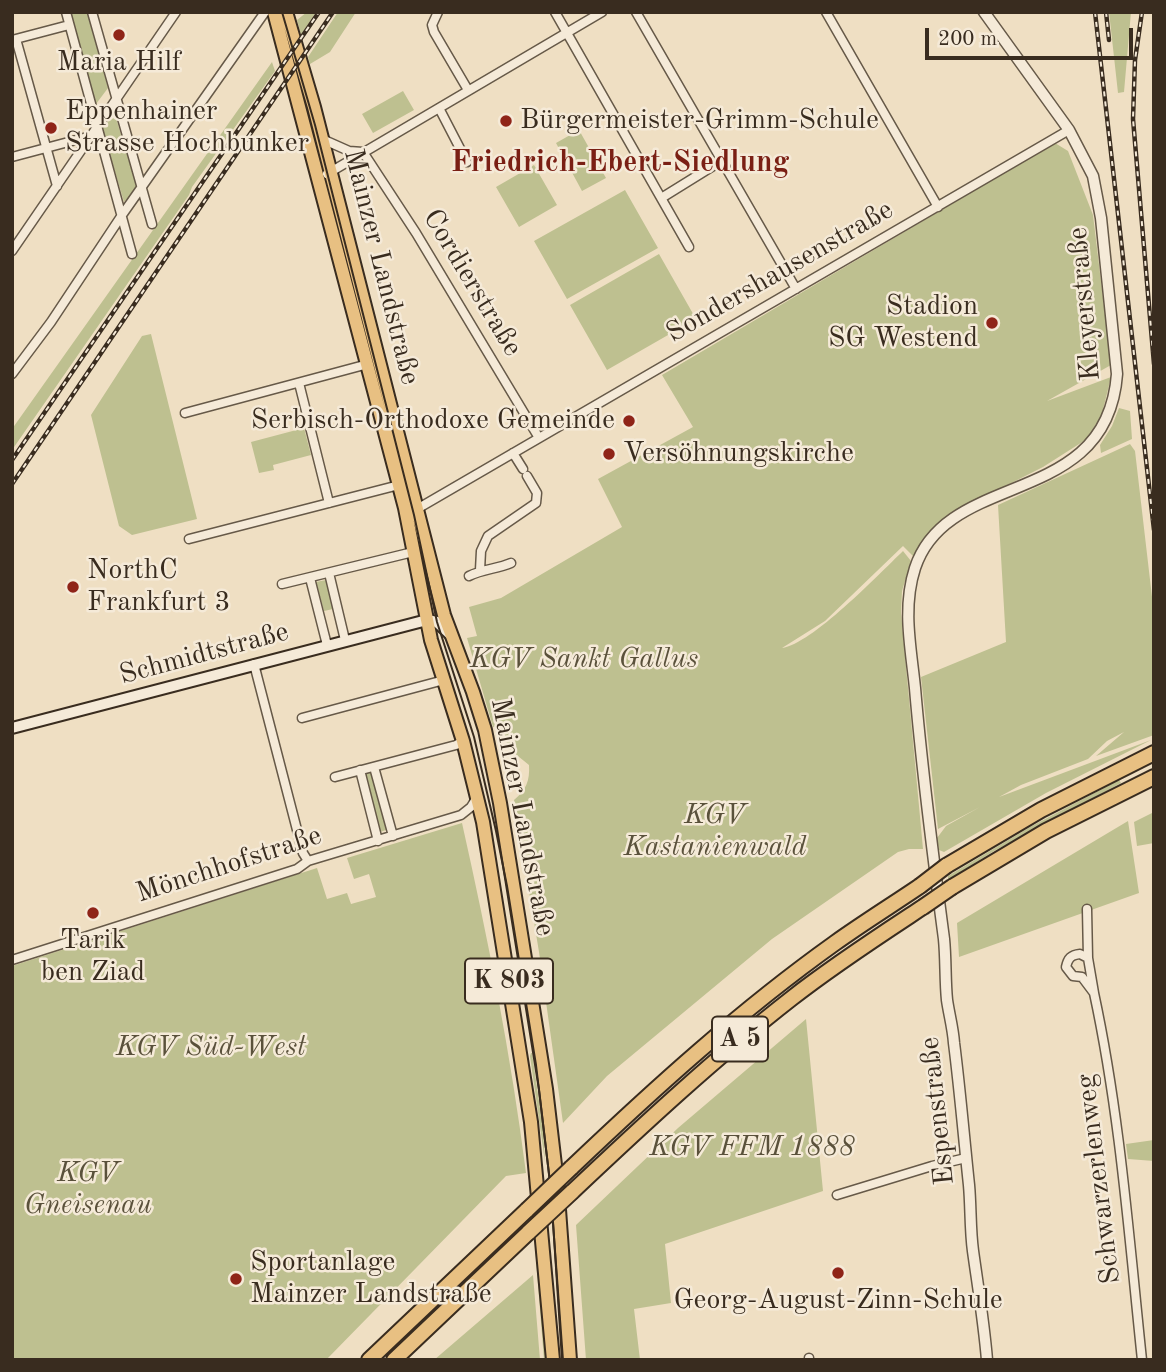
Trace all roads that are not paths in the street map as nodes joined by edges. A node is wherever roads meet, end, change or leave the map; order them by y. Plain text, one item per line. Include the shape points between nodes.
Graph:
1 (66, 12) edge
2 (92, 12) edge
3 (176, 12) edge
4 (265, 12) edge
5 (274, 12) edge
6 (286, 12) edge
7 (438, 12) edge
8 (555, 12) edge
9 (602, 12) edge
10 (636, 12) edge
11 (826, 12) edge
12 (984, 12) edge
13 (69, 25) junction
14 (567, 32) junction
15 (14, 40) edge
16 (468, 90) junction
17 (115, 99) junction
18 (439, 108) junction
19 (97, 126) junction
20 (1069, 130) junction
21 (91, 136) junction
22 (322, 139) junction
23 (46, 148) junction
24 (363, 152) junction
25 (12, 157) edge
26 (721, 161) junction
27 (467, 162) dead end
28 (314, 164) junction
29 (330, 170) junction
30 (57, 186) junction
31 (141, 189) junction
32 (321, 192) junction
33 (663, 197) junction
34 (938, 207) junction
35 (122, 215) junction
36 (152, 224) dead end
37 (689, 247) dead end
38 (12, 251) edge
39 (132, 254) dead end
40 (796, 289) junction
41 (368, 364) junction
42 (12, 374) edge
43 (299, 383) junction
44 (186, 413) dead end
45 (539, 438) junction
46 (513, 453) junction
47 (399, 485) junction
48 (329, 503) junction
49 (417, 509) junction
50 (189, 539) dead end
51 (414, 552) junction
52 (511, 563) dead end
53 (480, 570) junction
54 (328, 573) junction
55 (469, 576) dead end
56 (310, 578) junction
57 (282, 584) dead end
58 (421, 591) junction
59 (438, 593) junction
60 (427, 620) junction
61 (407, 625) junction
62 (451, 635) junction
63 (345, 640) junction
64 (327, 645) junction
65 (254, 664) junction
66 (444, 680) junction
67 (302, 718) dead end
68 (12, 728) edge
69 (463, 741) junction
70 (1154, 752) edge
71 (374, 767) junction
72 (360, 770) junction
73 (335, 777) dead end
74 (1154, 777) edge
75 (477, 797) junction
76 (461, 815) junction
77 (483, 822) junction
78 (393, 836) junction
79 (378, 841) junction
80 (932, 857) joint
81 (308, 860) junction
82 (1087, 909) dead end
83 (12, 960) edge
84 (1089, 963) junction
85 (1082, 977) junction
86 (1094, 993) junction
87 (966, 1158) junction
88 (836, 1195) dead end
89 (369, 1360) edge
90 (394, 1360) edge
91 (553, 1360) edge
92 (570, 1360) edge
93 (988, 1360) edge
94 (1142, 1360) edge

1 - 13 street
2 - 17 street
3 - 17 street
4 - 31 street
5 - 28 main road, Mainzer Landstraße
6 - 22 main road, Mainzer Landstraße
7 - 16 street via 434,32
8 - 14 street
9 - 14 street
10 - 26 street
11 - 34 street
12 - 20 street, Kleyerstraße
13 - 15 street
13 - 19 street
14 - 16 street
14 - 33 street
15 - 23 street
16 - 18 street
17 - 19 street
17 - 31 street
18 - 24 street
18 - 27 street
19 - 21 street
19 - 35 street
20 - 34 street, Sondershausenstraße
20 - 80 street, Kleyerstraße via 1093,176 1099,201 1116,361 1114,398 1106,422 1082,454 955,519 935,536 916,564 908,616
21 - 23 street
21 - 30 street
22 - 24 street via 348,151
22 - 29 main road, Mainzer Landstraße
23 - 25 street
23 - 30 street
24 - 29 street
24 - 45 street, Cordierstraße
26 - 33 street
26 - 40 street
28 - 29 street
28 - 32 main road, Mainzer Landstraße
29 - 32 street
29 - 49 main road, Mainzer Landstraße
30 - 38 street
31 - 35 street
31 - 36 street
32 - 41 main road, Mainzer Landstraße
33 - 37 street
34 - 40 street, Sondershausenstraße
35 - 39 street
35 - 42 street
40 - 45 street, Sondershausenstraße
41 - 43 street
41 - 47 main road, Mainzer Landstraße
43 - 44 street
43 - 48 street
45 - 46 street, Sondershausenstraße
46 - 49 street, Sondershausenstraße
46 - 53 street via 537,493 536,503 488,536
47 - 48 street
47 - 51 main road, Mainzer Landstraße
48 - 50 street
49 - 59 main road, Mainzer Landstraße
51 - 54 street
51 - 58 main road, Mainzer Landstraße
52 - 53 street
53 - 55 street
54 - 56 street
54 - 63 street
56 - 57 street
56 - 64 street
58 - 60 main road, Mainzer Landstraße
58 - 61 main road via 419,608
59 - 60 main road via 437,607
59 - 62 main road, Mainzer Landstraße
60 - 61 main road, Schmidtstraße
60 - 62 main road via 437,622
60 - 66 main road, Mainzer Landstraße
61 - 63 main road, Schmidtstraße
62 - 92 main road, Mainzer Landstraße / K 803 via 490,751 539,1037 557,1182
63 - 64 main road, Schmidtstraße
64 - 65 main road, Schmidtstraße
65 - 68 main road, Schmidtstraße
65 - 81 street
66 - 67 street
66 - 69 main road, Mainzer Landstraße
69 - 71 street
69 - 75 main road, Mainzer Landstraße
70 - 89 highway, A 5, bridge via 946,866 835,943 716,1036 632,1110
71 - 72 street
71 - 78 street
72 - 73 street
72 - 79 street
74 - 90 highway, A 5, bridge via 1046,831 952,887 857,950 746,1034
75 - 76 street
75 - 77 main road, Mainzer Landstraße / K 803
76 - 77 street
76 - 78 street, Mönchhofstraße
77 - 91 main road, Mainzer Landstraße / K 803 via 531,1122
78 - 79 street, Mönchhofstraße
79 - 81 street, Mönchhofstraße
80 - 87 street, Espenstraße
81 - 83 street, Mönchhofstraße via 298,869
82 - 84 street, Schwarzerlenweg
84 - 85 street
84 - 85 street, Schwarzerlenweg via 1080,954 1068,960 1066,967 1073,976
84 - 86 street, Schwarzerlenweg
85 - 86 street, Schwarzerlenweg
86 - 94 street, Schwarzerlenweg via 1122,1158
87 - 88 street
87 - 93 street, Espenstraße

